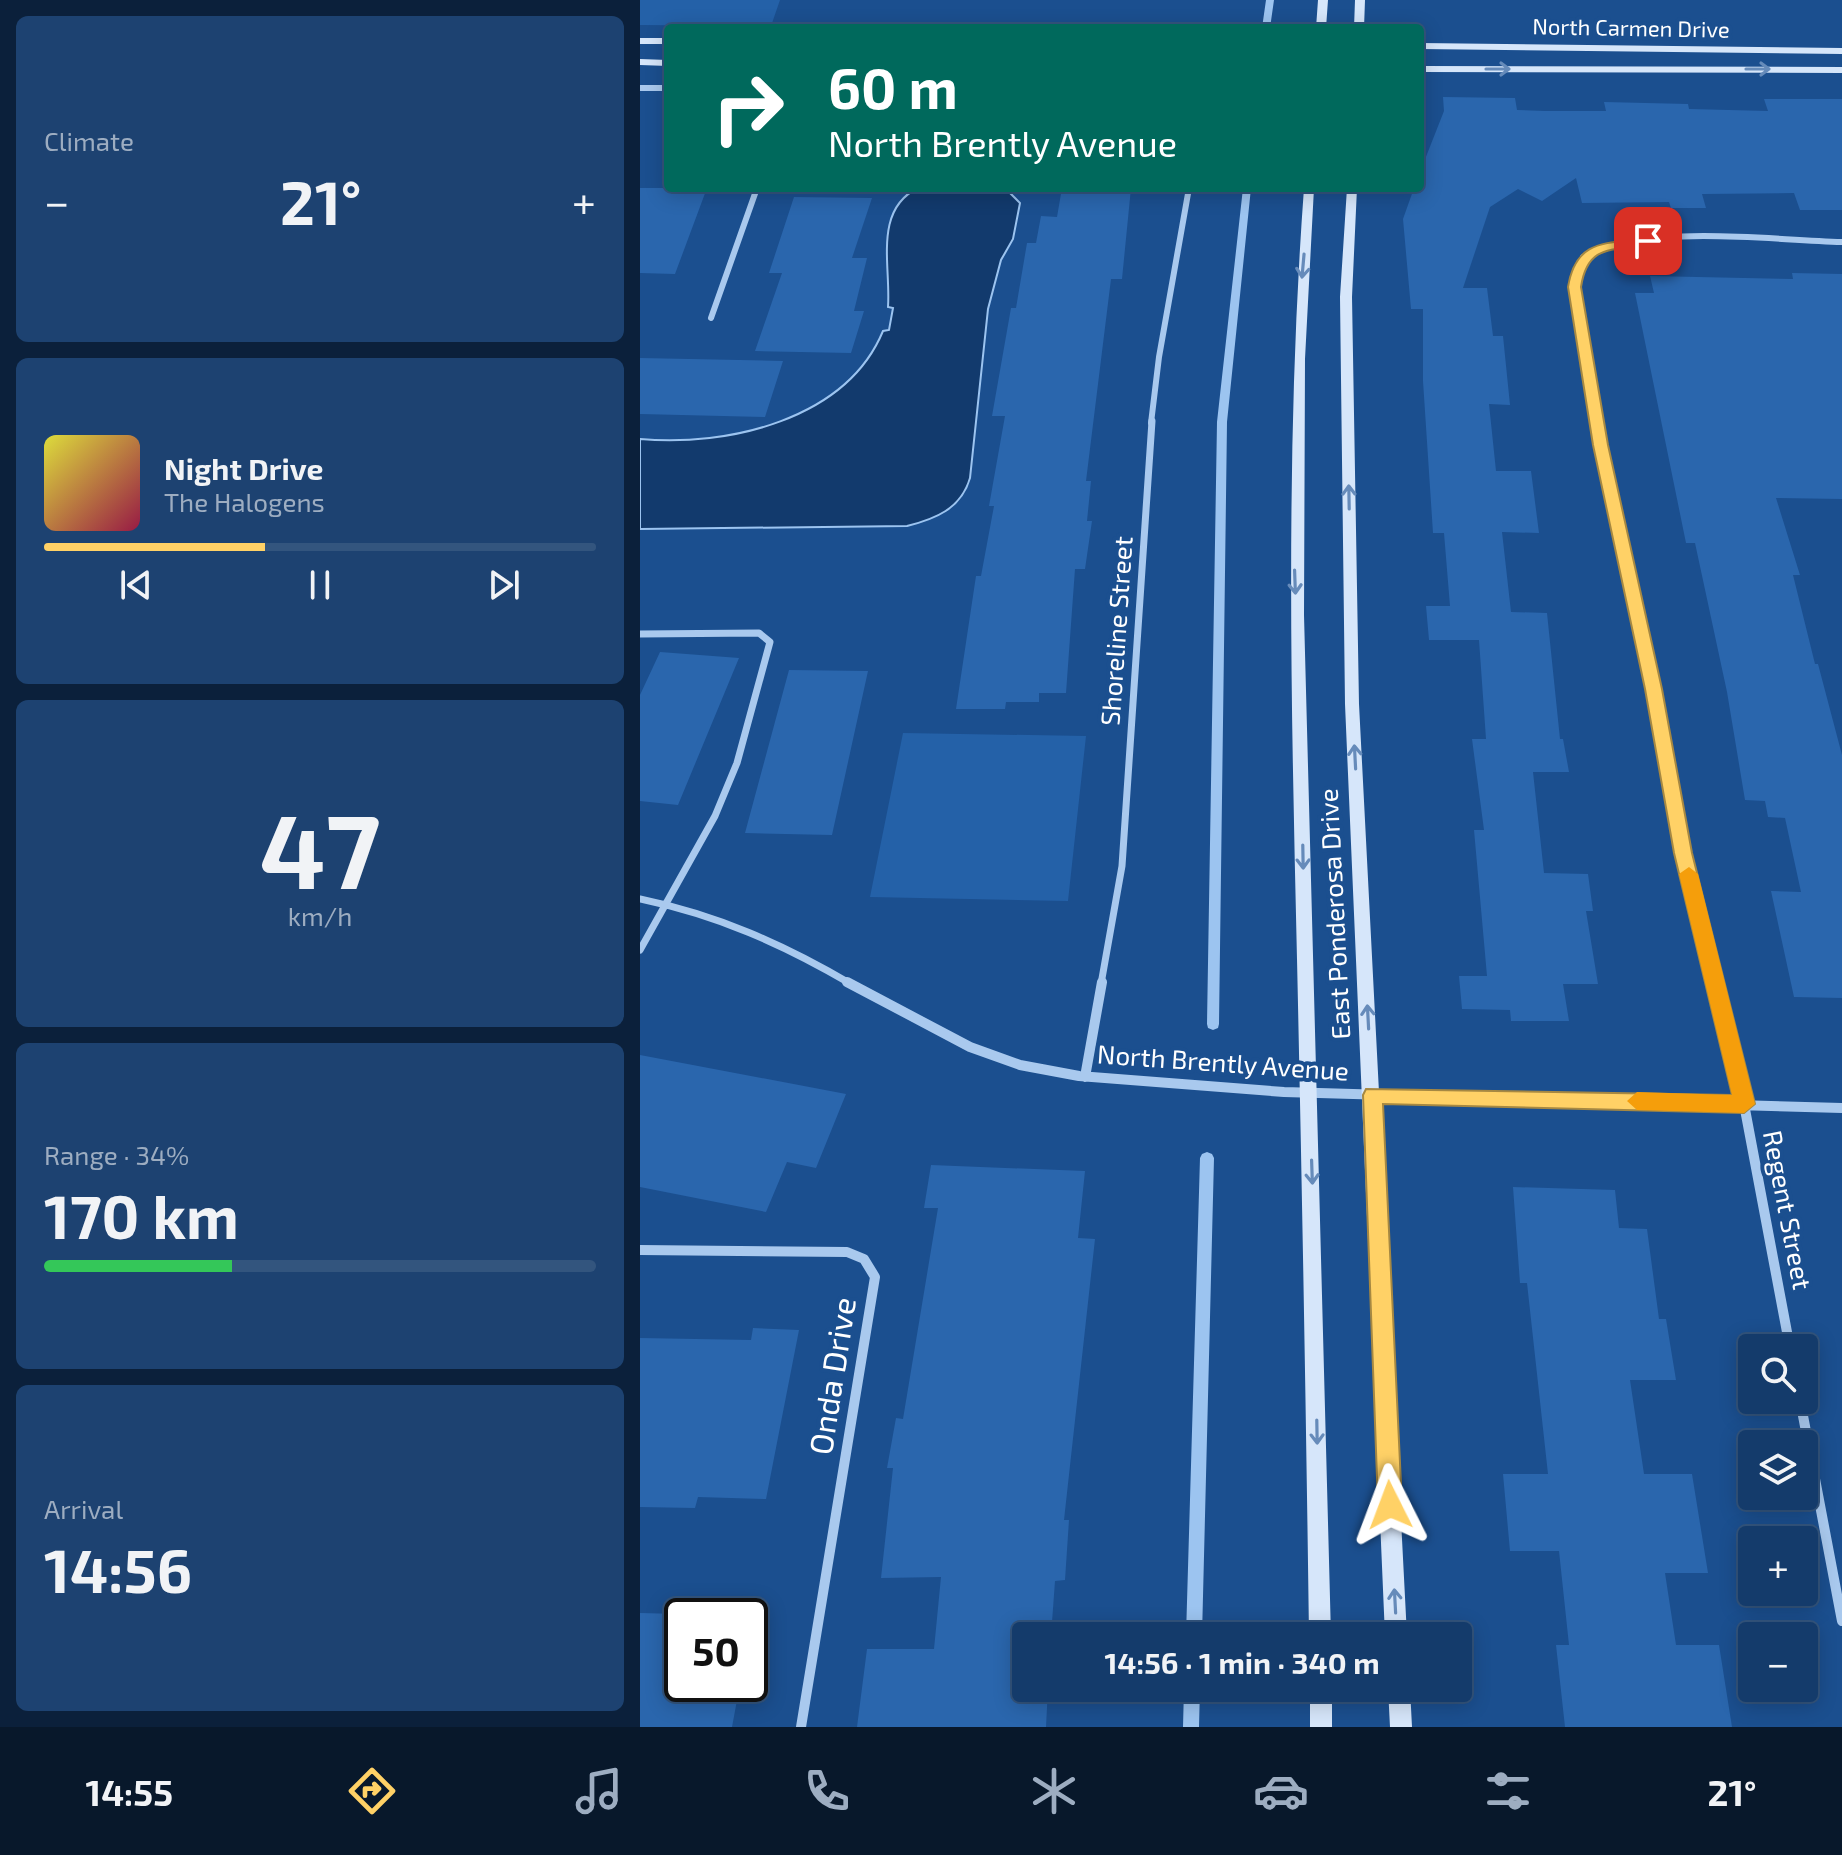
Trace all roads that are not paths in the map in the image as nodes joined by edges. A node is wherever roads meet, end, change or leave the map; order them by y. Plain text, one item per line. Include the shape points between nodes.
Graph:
1 (1323, 0) edge
2 (1360, 0) edge
3 (1321, 24) edge
4 (1359, 24) edge
5 (640, 41) edge
6 (664, 41) edge
7 (1424, 46) edge
8 (1842, 51) edge
9 (640, 62) edge
10 (664, 63) edge
11 (1424, 69) edge
12 (1842, 70) edge
13 (640, 88) edge
14 (664, 88) edge
15 (756, 192) edge
16 (1188, 192) edge
17 (1309, 192) edge
18 (1352, 192) edge
19 (1842, 242) edge
20 (711, 318) dead end
21 (640, 634) edge
22 (640, 899) edge
23 (670, 903) junction
24 (640, 950) edge
25 (1085, 1077) junction
26 (1310, 1094) junction
27 (1373, 1095) junction
28 (1744, 1104) junction
29 (1842, 1108) edge
30 (640, 1250) edge
31 (1787, 1334) edge
32 (1803, 1414) edge
33 (1842, 1621) edge
34 (1320, 1622) edge
35 (1395, 1622) edge
36 (1321, 1702) edge
37 (1400, 1702) edge
38 (801, 1727) edge
39 (1321, 1727) edge
40 (1401, 1727) edge

1 - 3 main road
2 - 4 main road
5 - 6 main road
7 - 8 main road, North Carmen Drive
9 - 10 main road
11 -> 12 main road, North Carmen Drive
13 - 14 street
15 - 20 street
16 - 25 street, Shoreline Street via 1149,444 1122,866
17 -> 26 main road, East Ponderosa Drive via 1300,292 1294,535
27 -> 18 main road, East Ponderosa Drive via 1352,704 1346,297
19 - 28 street, Regent Street via 1611,245 1583,257 1574,287 1600,445 1654,689 1683,853
21 - 23 street via 759,633 770,642 737,763
22 - 23 street, North Brently Avenue
23 - 24 street
23 - 25 street, North Brently Avenue via 787,945 931,1031 1021,1066
25 - 26 street, North Brently Avenue
26 - 27 street, North Brently Avenue
26 -> 34 main road, East Ponderosa Drive
27 - 28 street, North Brently Avenue
35 -> 27 main road, East Ponderosa Drive
28 - 29 street, North Brently Avenue
28 - 31 street, Regent Street
30 - 38 street, Onda Drive via 847,1252 864,1259 875,1277
32 - 33 street
36 - 39 main road
37 - 40 main road

